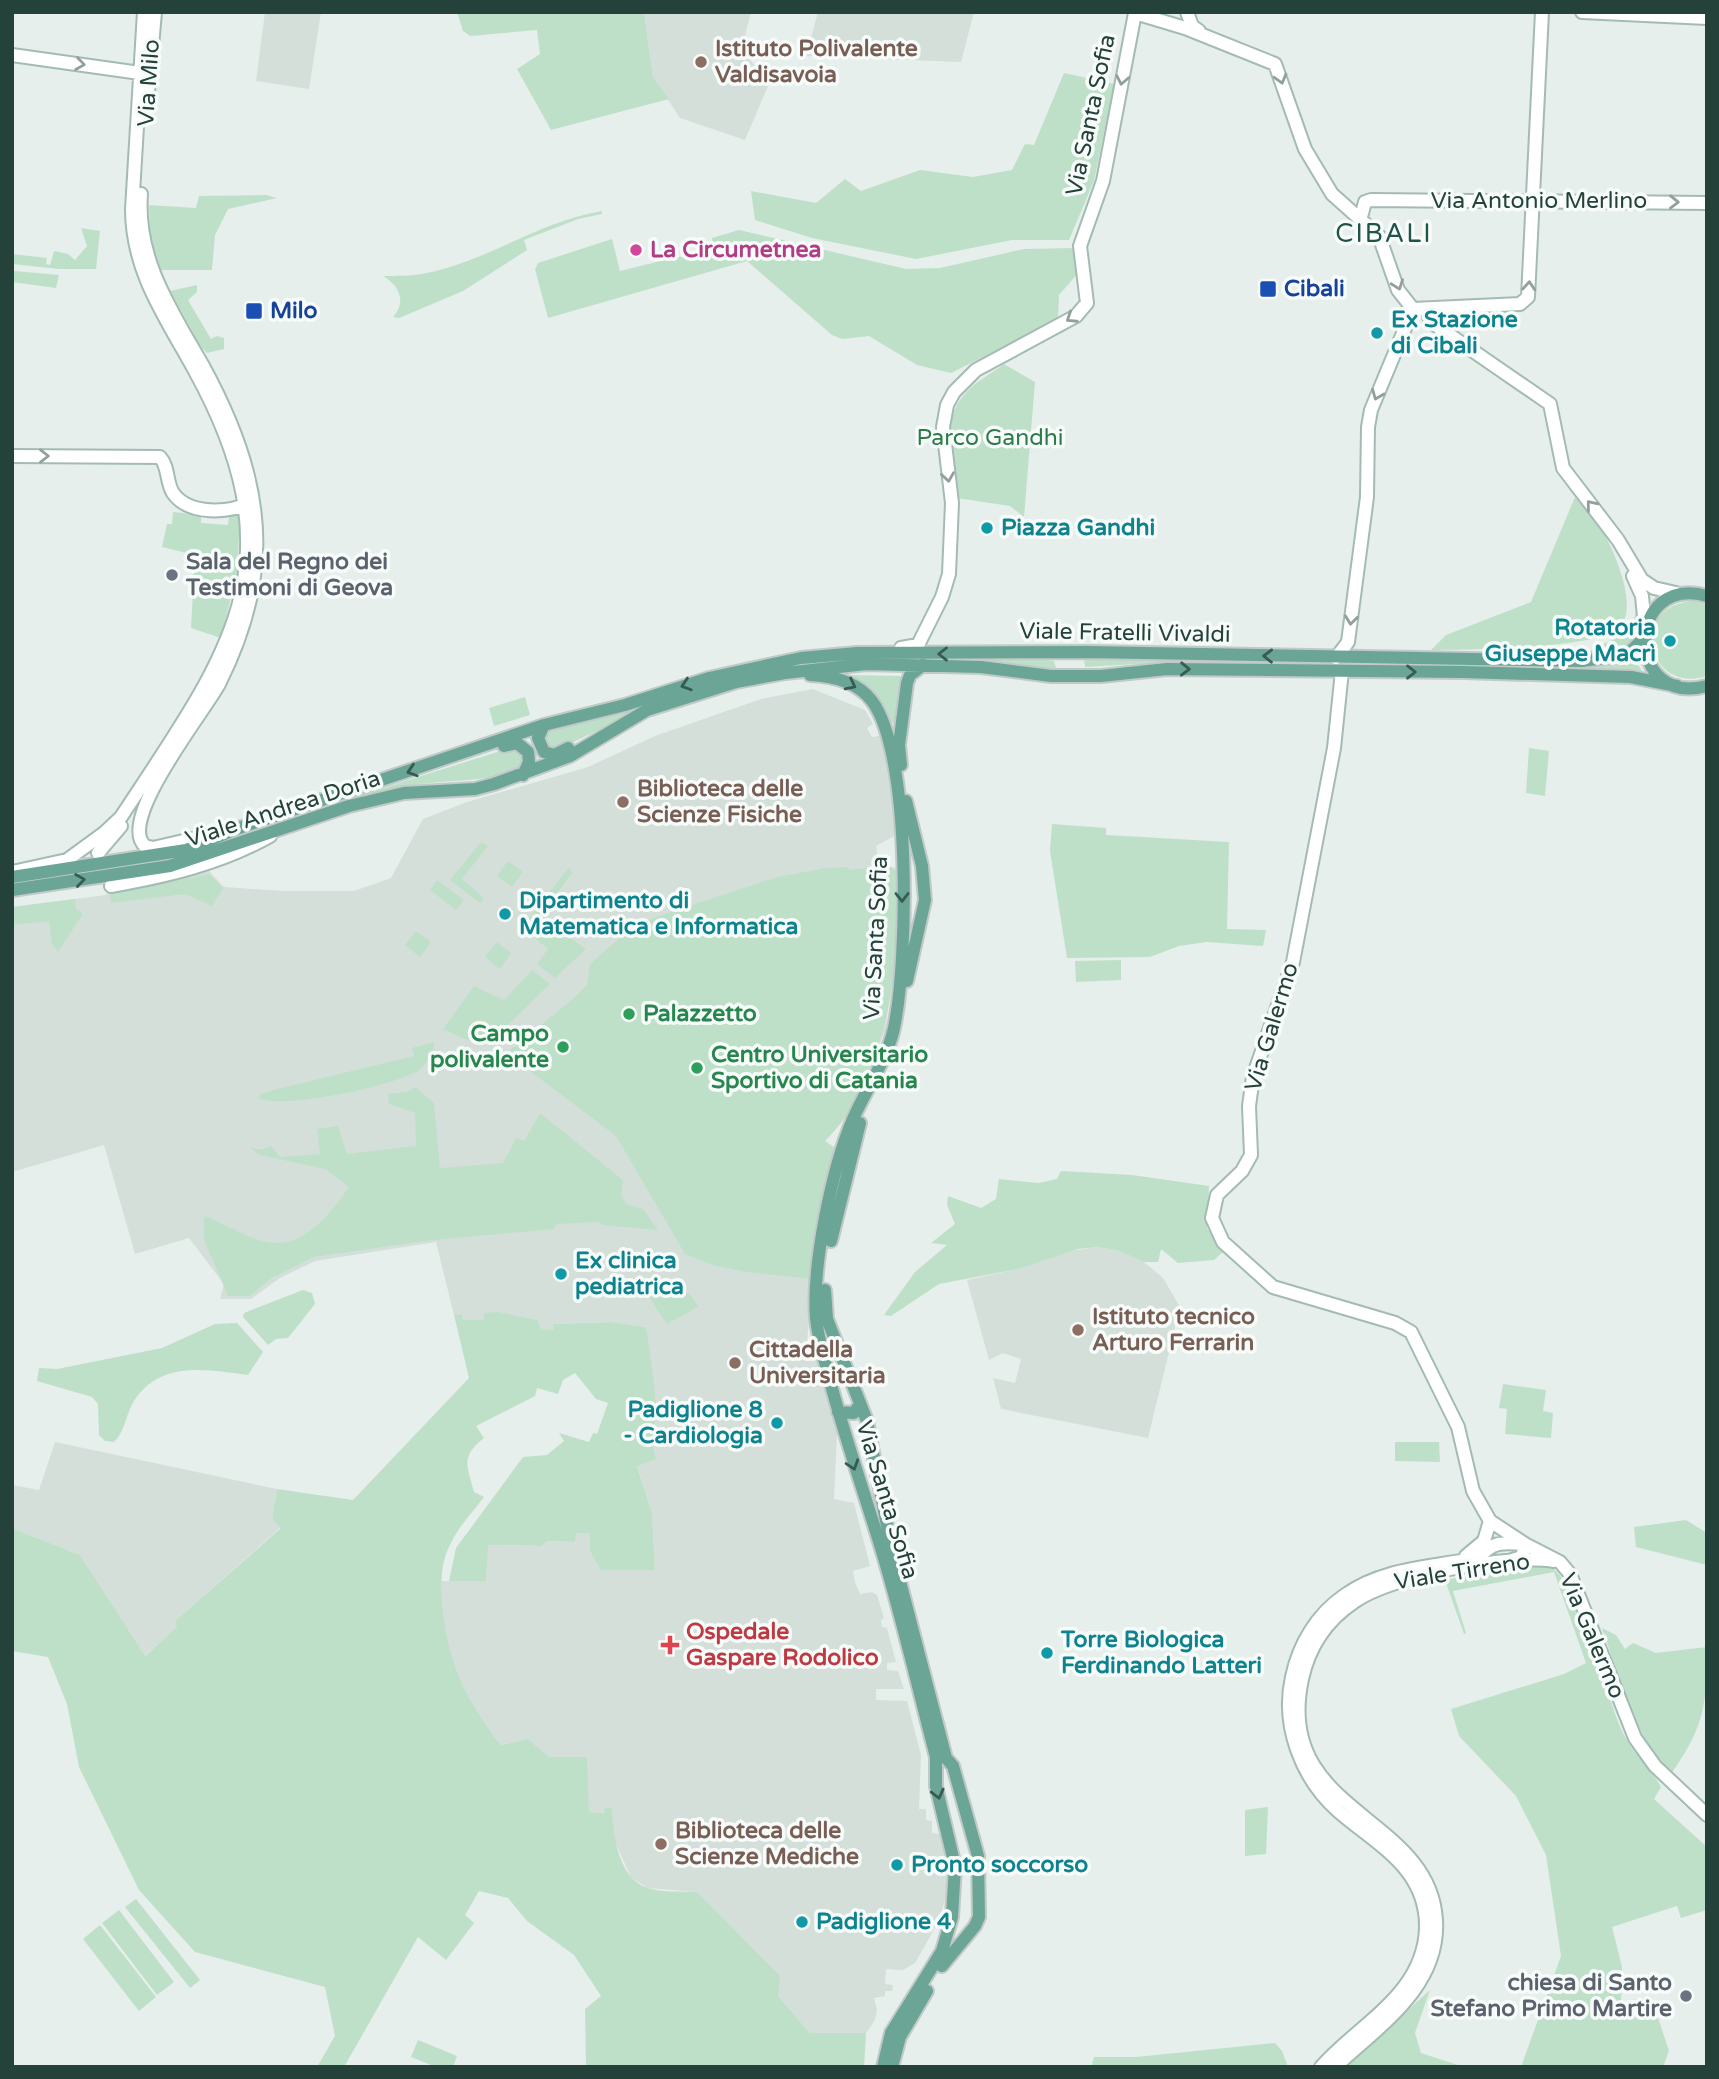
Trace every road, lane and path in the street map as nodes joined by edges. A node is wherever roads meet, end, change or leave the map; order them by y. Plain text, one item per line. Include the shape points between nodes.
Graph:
1 (144, 12) edge
2 (155, 12) edge
3 (1186, 12) edge
4 (1542, 12) edge
5 (1582, 12) edge
6 (1135, 13) edge
7 (1707, 18) edge
8 (1171, 24) junction
9 (1205, 36) junction
10 (12, 55) edge
11 (145, 73) junction
12 (1532, 201) junction
13 (1707, 203) edge
14 (1361, 217) junction
15 (1420, 309) junction
16 (12, 456) edge
17 (247, 504) junction
18 (1609, 528) junction
19 (1680, 594) junction
20 (1706, 595) edge
21 (1644, 633) junction
22 (915, 649) junction
23 (1087, 652) junction
24 (873, 653) joint
25 (990, 653) junction
26 (1336, 658) junction
27 (923, 665) junction
28 (216, 667) junction
29 (1342, 671) junction
30 (785, 673) junction
31 (1117, 674) junction
32 (1051, 676) junction
33 (1683, 687) junction
34 (1707, 688) edge
35 (647, 710) junction
36 (544, 725) junction
37 (477, 750) junction
38 (523, 775) junction
39 (239, 828) junction
40 (273, 834) junction
41 (98, 853) dead end
42 (12, 872) edge
43 (12, 877) edge
44 (111, 886) dead end
45 (12, 890) edge
46 (860, 1404) junction
47 (838, 1412) junction
48 (870, 1432) junction
49 (845, 1439) junction
50 (1490, 1521) junction
51 (1525, 1544) junction
52 (1456, 1560) junction
53 (1509, 1561) junction
54 (1560, 1562) junction
55 (943, 1765) junction
56 (1707, 1815) edge
57 (950, 1928) junction
58 (964, 1938) junction
59 (883, 2067) edge
60 (892, 2067) edge
61 (1321, 2067) edge
62 (1335, 2067) edge

1 - 11 main road, Via Milo
2 - 11 main road, Via Milo
3 - 8 main road
3 - 9 main road via 1192,26
4 - 12 main road
5 - 7 main road
6 - 8 main road
6 -> 22 main road, Via Santa Sofia via 1103,181 1080,246 1085,308 976,370 954,392 944,413 952,503 949,574
8 - 9 main road
9 -> 14 main road via 1275,64 1305,149 1332,194
10 -> 11 main road
11 - 17 main road, Via Milo via 140,153 145,247 159,288 229,416
12 -> 13 main road, Via Antonio Merlino
12 - 14 main road, Via Antonio Merlino via 1371,200 1365,202
15 -> 12 main road via 1527,300
14 -> 15 main road via 1384,244 1398,290
18 -> 15 main road via 1563,468 1550,404 1431,322
15 -> 26 main road via 1371,410 1367,497 1348,642
16 -> 17 main road via 160,457 173,492 183,502 203,510
17 - 28 main road via 249,535 242,594
17 - 39 main road via 258,548 241,635 218,686 141,808 138,829 141,843 153,848
18 - 19 main road via 1647,584
18 - 21 main road via 1642,596
19 - 20 main road
19 - 21 main road, Viale Fratelli Vivaldi via 1658,606
21 - 26 main road, Viale Fratelli Vivaldi via 1627,655 1583,661
21 - 33 main road via 1647,659 1654,671
22 - 24 main road, Viale Fratelli Vivaldi
25 -> 22 main road, Viale Fratelli Vivaldi
23 - 25 main road, Viale Fratelli Vivaldi
26 -> 23 main road, Viale Fratelli Vivaldi
23 - 31 main road via 1078,660 1083,670
24 -> 36 main road, Viale Andrea Doria via 801,658 734,671
25 - 32 main road via 1057,658 1059,669
27 - 30 main road, Viale Andrea Doria via 846,665
27 - 32 main road, Viale Fratelli Vivaldi
27 - 46 main road, Via Santa Sofia via 907,683 899,745 908,817 922,866 922,923 911,953 900,1035 852,1150 825,1289 827,1319
28 - 41 main road via 206,692 139,799
28 - 42 main road via 113,826 67,860
31 -> 29 main road, Viale Fratelli Vivaldi via 1167,669
29 -> 33 main road, Viale Fratelli Vivaldi via 1591,675
29 - 50 main road, Via Galermo via 1334,748 1293,961 1253,1077 1251,1154 1242,1171 1217,1195 1213,1227 1223,1242 1273,1287 1395,1323 1410,1332 1458,1427 1473,1491
30 - 35 main road, Viale Andrea Doria
30 -> 47 main road, Via Santa Sofia via 834,677 867,695 885,724 899,809 902,938 895,1019 886,1051 846,1137 826,1217 818,1283 816,1321
31 - 32 main road, Viale Fratelli Vivaldi
33 - 34 main road, Viale Fratelli Vivaldi
35 - 36 main road via 554,755 539,745
35 - 38 main road, Viale Andrea Doria via 570,756
36 - 37 main road, Viale Andrea Doria
37 - 38 main road via 521,745 529,757
37 -> 39 main road, Viale Andrea Doria
38 - 40 main road, Viale Andrea Doria via 475,789 419,790 370,800
39 - 43 main road, Viale Andrea Doria via 169,854
40 - 44 main road via 193,869
45 -> 40 main road, Viale Andrea Doria via 170,866
46 - 47 main road via 854,1413
46 - 48 main road, Via Santa Sofia
47 - 49 main road, Via Santa Sofia
48 - 49 main road via 858,1427
48 - 55 main road, Via Santa Sofia
49 -> 55 main road, Via Santa Sofia
50 - 51 main road, Via Galermo
50 - 52 main road via 1484,1541
51 - 52 main road, Viale Tirreno via 1500,1544 1477,1557
51 - 53 main road via 1522,1557
51 - 54 main road, Via Galermo
52 - 61 main road, Viale Tirreno via 1390,1573 1350,1592 1317,1621 1293,1671 1289,1718 1297,1752 1308,1773 1330,1804 1400,1860 1418,1888 1425,1916 1421,1954 1407,1983
53 - 54 main road, Viale Tirreno
53 - 62 main road, Viale Tirreno via 1404,1579 1368,1593 1331,1621 1307,1662 1299,1711 1315,1766 1339,1798 1412,1859 1428,1887 1436,1916 1433,1948 1419,1984 1407,2001
54 - 56 main road, Via Galermo via 1576,1585 1635,1738 1655,1766
55 -> 57 main road, Via Santa Sofia via 936,1786 955,1866
55 - 58 main road, Via Santa Sofia via 954,1766 970,1819 981,1884 979,1917
57 - 58 main road via 955,1936
57 - 59 main road, Via Santa Sofia via 942,1951 891,2034
58 - 60 main road, Via Santa Sofia via 904,2029

